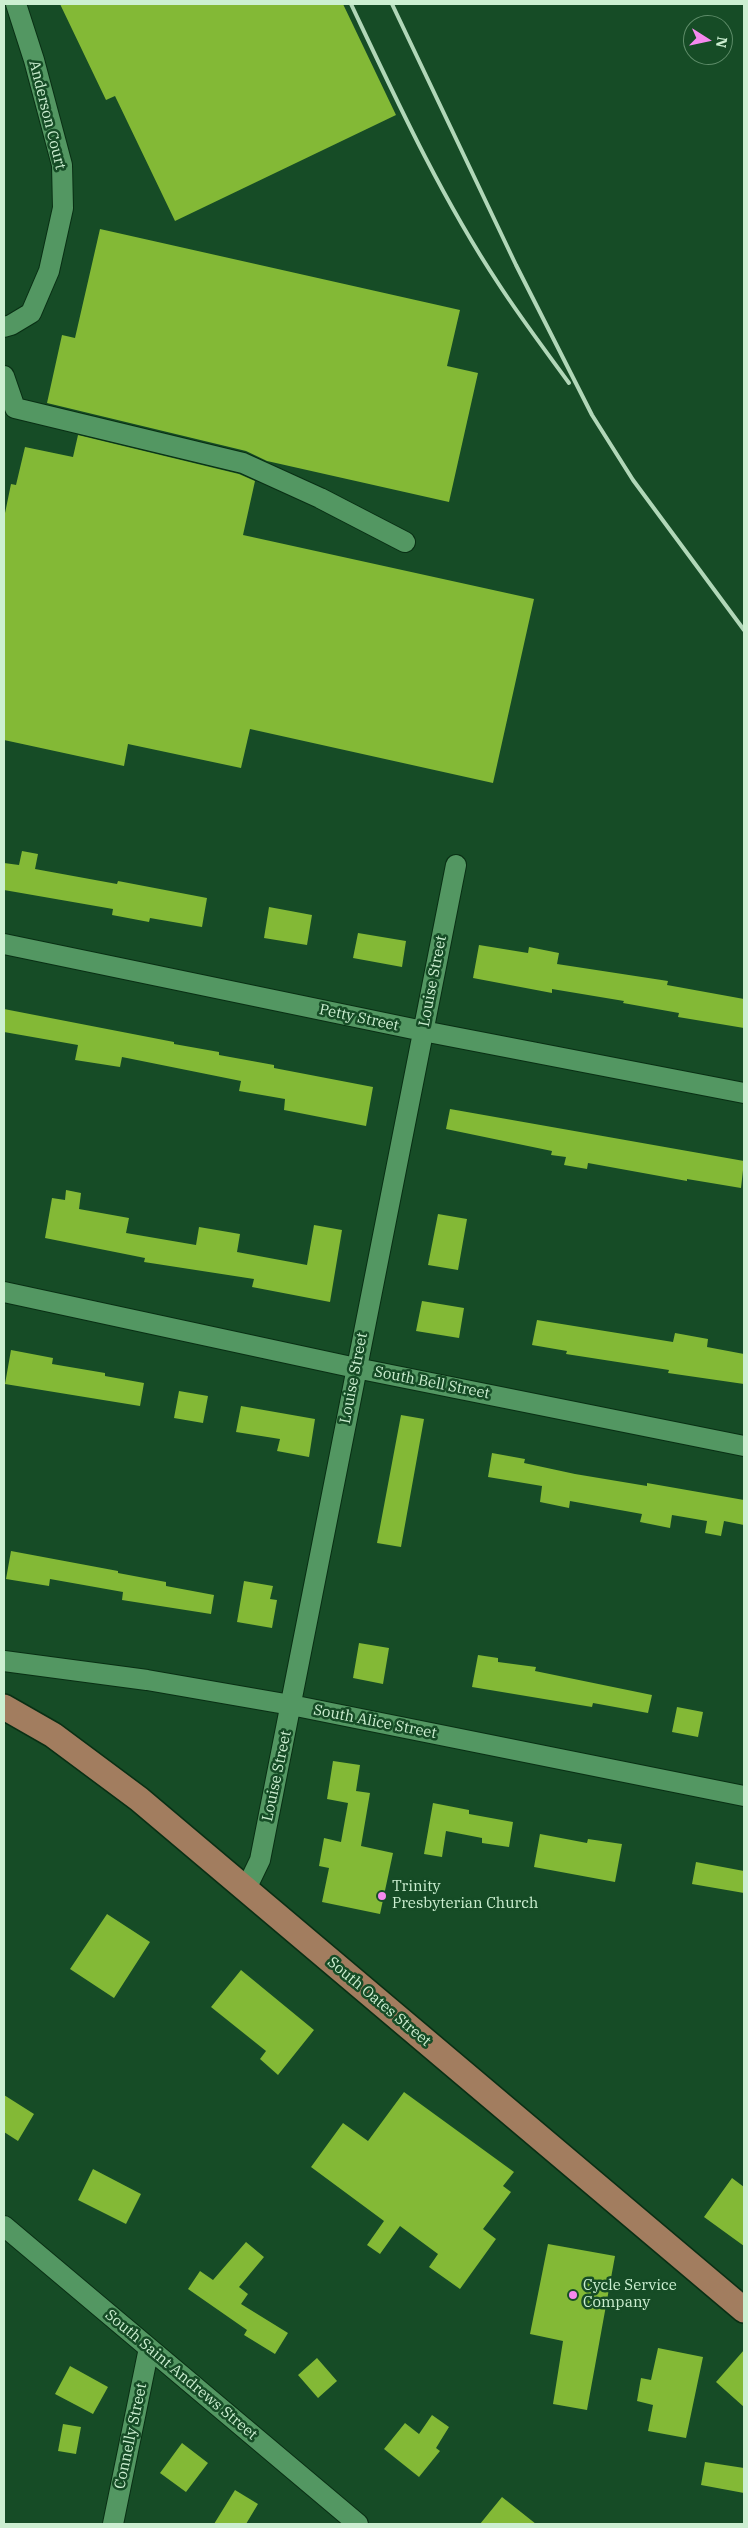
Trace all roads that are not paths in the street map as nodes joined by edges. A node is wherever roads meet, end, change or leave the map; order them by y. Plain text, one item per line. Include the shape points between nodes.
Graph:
1 (16, 4) edge
2 (4, 327) edge
3 (4, 376) edge
4 (405, 542) dead end
5 (456, 864) dead end
6 (4, 944) edge
7 (423, 1031) junction
8 (744, 1093) edge
9 (4, 1292) edge
10 (356, 1368) junction
11 (744, 1446) edge
12 (4, 1660) edge
13 (292, 1705) junction
14 (4, 1707) edge
15 (744, 1796) edge
16 (246, 1889) junction
17 (4, 2226) edge
18 (744, 2310) edge
19 (149, 2348) junction
20 (113, 2524) edge
21 (358, 2524) edge

1 - 2 street, Anderson Court via 62,165 63,208 49,271 31,313
3 - 4 street via 15,408 243,463
5 - 7 street, Louise Street
6 - 7 street, Petty Street
7 - 8 street, Petty Street
7 - 10 street, Louise Street
9 - 10 street, South Bell Street
10 - 11 street, South Bell Street
10 - 13 street, Louise Street
12 - 13 street, South Alice Street
13 - 15 street, South Alice Street
13 - 16 street, Louise Street via 260,1860
14 - 16 main road, South Oates Street via 53,1735 101,1769
16 - 18 main road, South Oates Street
17 - 19 street, South Saint Andrews Street
19 - 20 street, Connelly Street
19 - 21 street, South Saint Andrews Street

